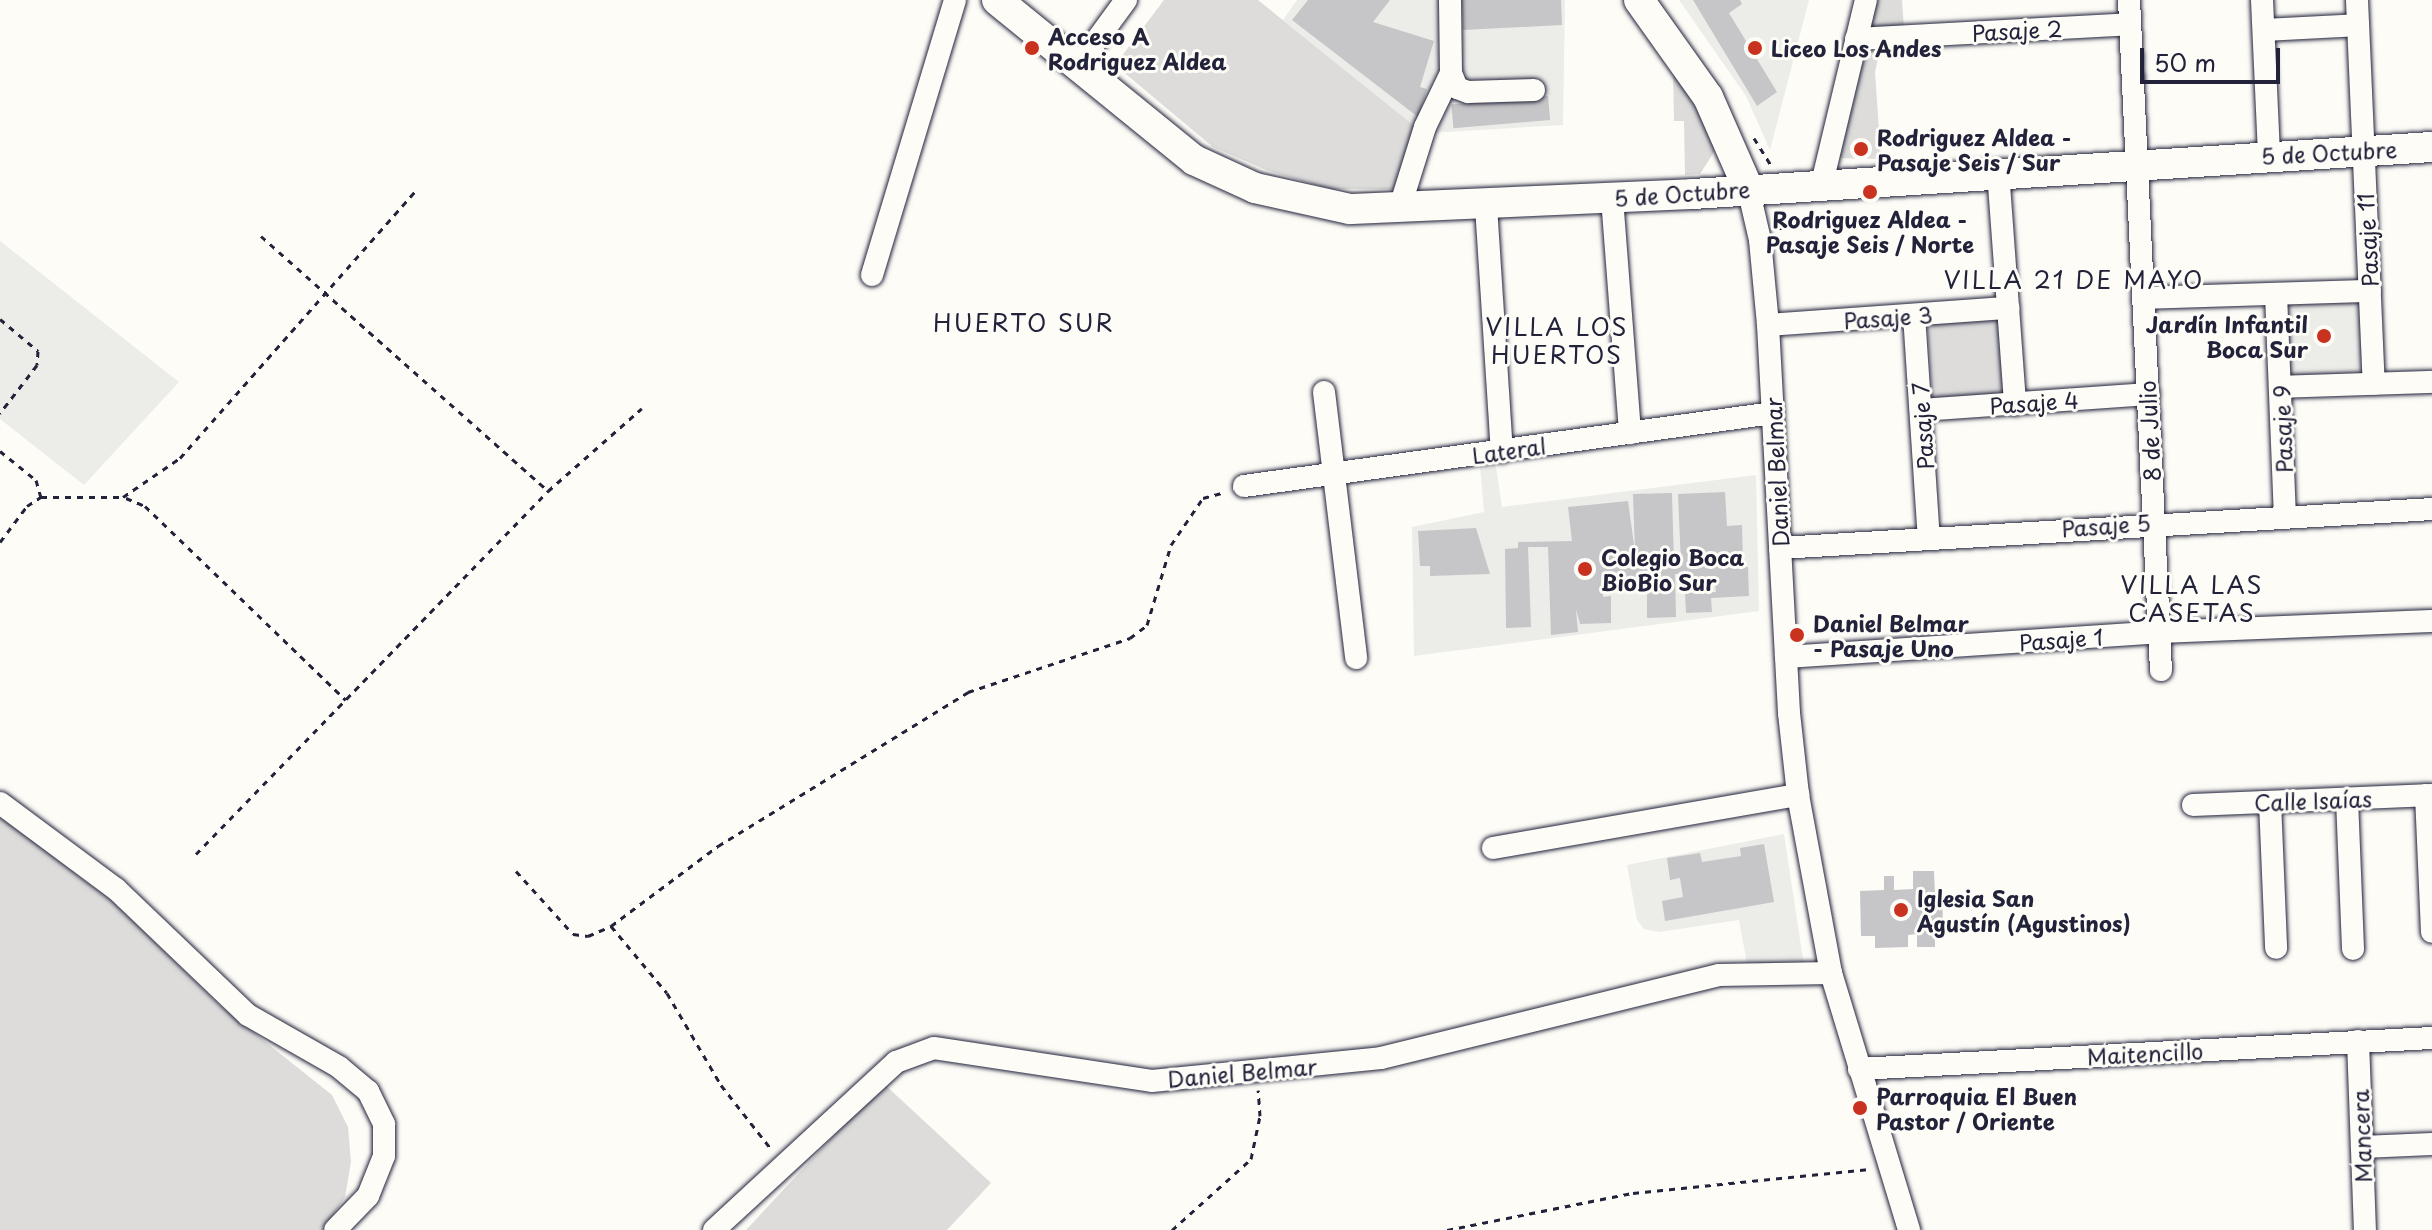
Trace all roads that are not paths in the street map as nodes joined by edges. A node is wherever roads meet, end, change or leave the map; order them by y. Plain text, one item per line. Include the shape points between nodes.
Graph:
1 (955, 0) edge
2 (997, 0) edge
3 (1126, 0) edge
4 (1450, 0) edge
5 (1639, 0) edge
6 (1866, 0) edge
7 (2129, 0) edge
8 (2262, 0) edge
9 (2357, 0) edge
10 (2130, 24) junction
11 (2358, 25) junction
12 (2264, 30) junction
13 (1856, 39) junction
14 (1077, 67) junction
15 (1451, 73) junction
16 (1534, 90) dead end
17 (1728, 134) junction
18 (2432, 147) edge
19 (2363, 150) junction
20 (2269, 155) junction
21 (2136, 162) junction
22 (1998, 171) junction
23 (1822, 183) junction
24 (1748, 188) junction
25 (1693, 194) junction
26 (1612, 198) junction
27 (1486, 206) junction
28 (1399, 210) junction
29 (872, 275) dead end
30 (2370, 291) junction
31 (2276, 294) junction
32 (2143, 298) junction
33 (2008, 308) junction
34 (1914, 315) junction
35 (1768, 325) junction
36 (2432, 382) edge
37 (2374, 384) junction
38 (2280, 387) junction
39 (1324, 392) dead end
40 (2148, 394) junction
41 (2015, 404) junction
42 (1921, 410) junction
43 (1773, 413) junction
44 (1630, 433) junction
45 (1502, 451) junction
46 (1334, 474) junction
47 (1244, 486) road end
48 (2432, 509) edge
49 (2285, 516) junction
50 (2154, 522) junction
51 (1929, 538) junction
52 (1780, 548) junction
53 (2432, 621) edge
54 (2159, 632) junction
55 (1786, 657) junction
56 (1356, 658) dead end
57 (2161, 670) dead end
58 (1798, 795) junction
59 (2429, 795) edge
60 (2347, 799) junction
61 (2270, 802) junction
62 (0, 803) edge
63 (2193, 805) dead end
64 (1493, 848) dead end
65 (2432, 932) edge
66 (2276, 948) dead end
67 (2353, 949) dead end
68 (1831, 973) junction
69 (2432, 1038) edge
70 (2358, 1041) junction
71 (1859, 1069) junction
72 (2432, 1144) edge
73 (2362, 1147) junction
74 (335, 1230) edge
75 (714, 1230) edge
76 (1909, 1230) edge
77 (2365, 1230) edge

1 - 29 street
2 - 14 main road, 5 de Octubre
3 - 14 street
4 - 15 street
5 - 17 main road, Daniel Belmar via 1687,63
6 - 13 street
7 - 10 street, 8 de Julio
8 - 12 street
9 - 11 street, Pasaje 11
10 - 13 street, Pasaje 2
10 - 21 street, 8 de Julio
11 - 12 street
11 - 19 street, Pasaje 11
12 - 20 street
13 - 23 street
14 - 28 main road, 5 de Octubre via 1169,142 1226,176 1318,204
15 - 16 street via 1457,88 1468,92
15 - 28 street via 1425,127
17 - 24 main road, Daniel Belmar
17 - 25 main road via 1717,168
18 - 19 main road, 5 de Octubre
19 - 20 main road, 5 de Octubre
19 - 30 street, Pasaje 11
20 - 21 main road, 5 de Octubre
21 - 22 main road, 5 de Octubre
21 - 32 street, 8 de Julio
22 - 23 main road, 5 de Octubre
22 - 33 street
23 - 24 main road, 5 de Octubre
24 - 25 main road, 5 de Octubre
24 - 35 street, Daniel Belmar via 1760,240
25 - 26 main road, 5 de Octubre
26 - 27 main road, 5 de Octubre
26 - 44 street
27 - 28 main road, 5 de Octubre
27 - 45 street
30 - 31 street
30 - 37 street, Pasaje 11
31 - 32 street
31 - 38 street, Pasaje 9
32 - 40 street, 8 de Julio
33 - 34 street, Pasaje 3
33 - 41 street
34 - 35 street, Pasaje 3
34 - 42 street, Pasaje 7
35 - 43 street, Daniel Belmar
36 - 37 street
37 - 38 street
38 - 49 street, Pasaje 9
39 - 46 street
40 - 41 street, Pasaje 4
40 - 50 street, 8 de Julio
41 - 42 street, Pasaje 4
42 - 51 street, Pasaje 7
43 - 44 street, Lateral
43 - 52 street, Daniel Belmar
44 - 45 street, Lateral
45 - 46 street, Lateral
46 - 47 street, Lateral
46 - 56 street
48 - 49 street, Pasaje 5
49 - 50 street, Pasaje 5
50 - 51 street, Pasaje 5
50 - 54 street, 8 de Julio
51 - 52 street, Pasaje 5
52 - 55 street, Daniel Belmar
53 - 54 street, Pasaje 1
54 - 55 street, Pasaje 1
54 - 57 street, 8 de Julio
55 - 58 street, Daniel Belmar
58 - 64 street
58 - 68 street, Daniel Belmar
59 - 60 street, Calle Isaías
59 - 65 street
60 - 61 street, Calle Isaías
60 - 67 street
61 - 63 street, Calle Isaías
61 - 66 street
62 - 74 street via 116,889 248,1015 339,1067 368,1091 384,1124 384,1156 368,1196
68 - 71 street, Daniel Belmar
68 - 75 street, Daniel Belmar via 1719,975 1381,1058 1152,1081 934,1048 896,1062
69 - 70 street, Maitencillo
70 - 71 street, Maitencillo
70 - 73 street, Mancera
71 - 76 street, Daniel Belmar
72 - 73 street
73 - 77 street, Mancera

